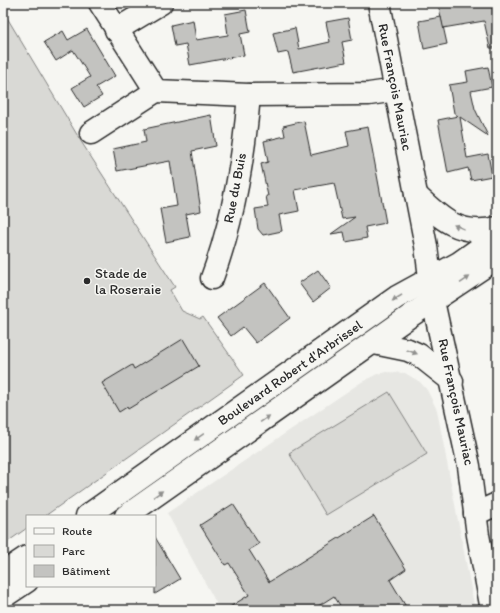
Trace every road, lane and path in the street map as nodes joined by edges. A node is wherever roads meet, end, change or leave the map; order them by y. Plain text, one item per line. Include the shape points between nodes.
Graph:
1 (100, 3) edge
2 (161, 3) edge
3 (380, 3) edge
4 (116, 30) junction
5 (396, 90) junction
6 (156, 91) junction
7 (248, 95) junction
8 (91, 133) dead end
9 (416, 195) junction
10 (497, 228) edge
11 (497, 236) edge
12 (497, 258) edge
13 (212, 278) dead end
14 (430, 279) junction
15 (433, 301) junction
16 (374, 343) junction
17 (452, 380) junction
18 (497, 504) edge
19 (475, 514) junction
20 (88, 515) edge
21 (127, 515) edge
22 (26, 558) edge
23 (3, 573) edge
24 (26, 582) edge
25 (3, 597) edge
26 (492, 610) edge

1 - 4 street
2 - 4 street
3 - 5 street, Rue François Mauriac
4 - 6 street
5 - 7 street via 369,94
5 - 9 street, Rue François Mauriac
6 - 7 street
6 - 8 street
7 - 13 street, Rue du Buis via 241,161 224,247
10 -> 9 street via 484,231 466,230 451,224 433,212
9 - 14 street, Rue François Mauriac
11 - 14 street, Boulevard Robert d'Arbrissel via 459,263
15 -> 12 street, Boulevard Robert d'Arbrissel
14 - 15 street, Rue François Mauriac
14 -> 20 street, Boulevard Robert d'Arbrissel via 397,297
15 - 16 street, Boulevard Robert d'Arbrissel
15 - 17 street, Rue François Mauriac
16 -> 17 street via 419,355
21 -> 16 street, Boulevard Robert d'Arbrissel
17 - 19 street, Rue François Mauriac via 470,466
18 - 19 street
19 - 26 street, Rue François Mauriac
22 - 23 street
24 - 25 street

